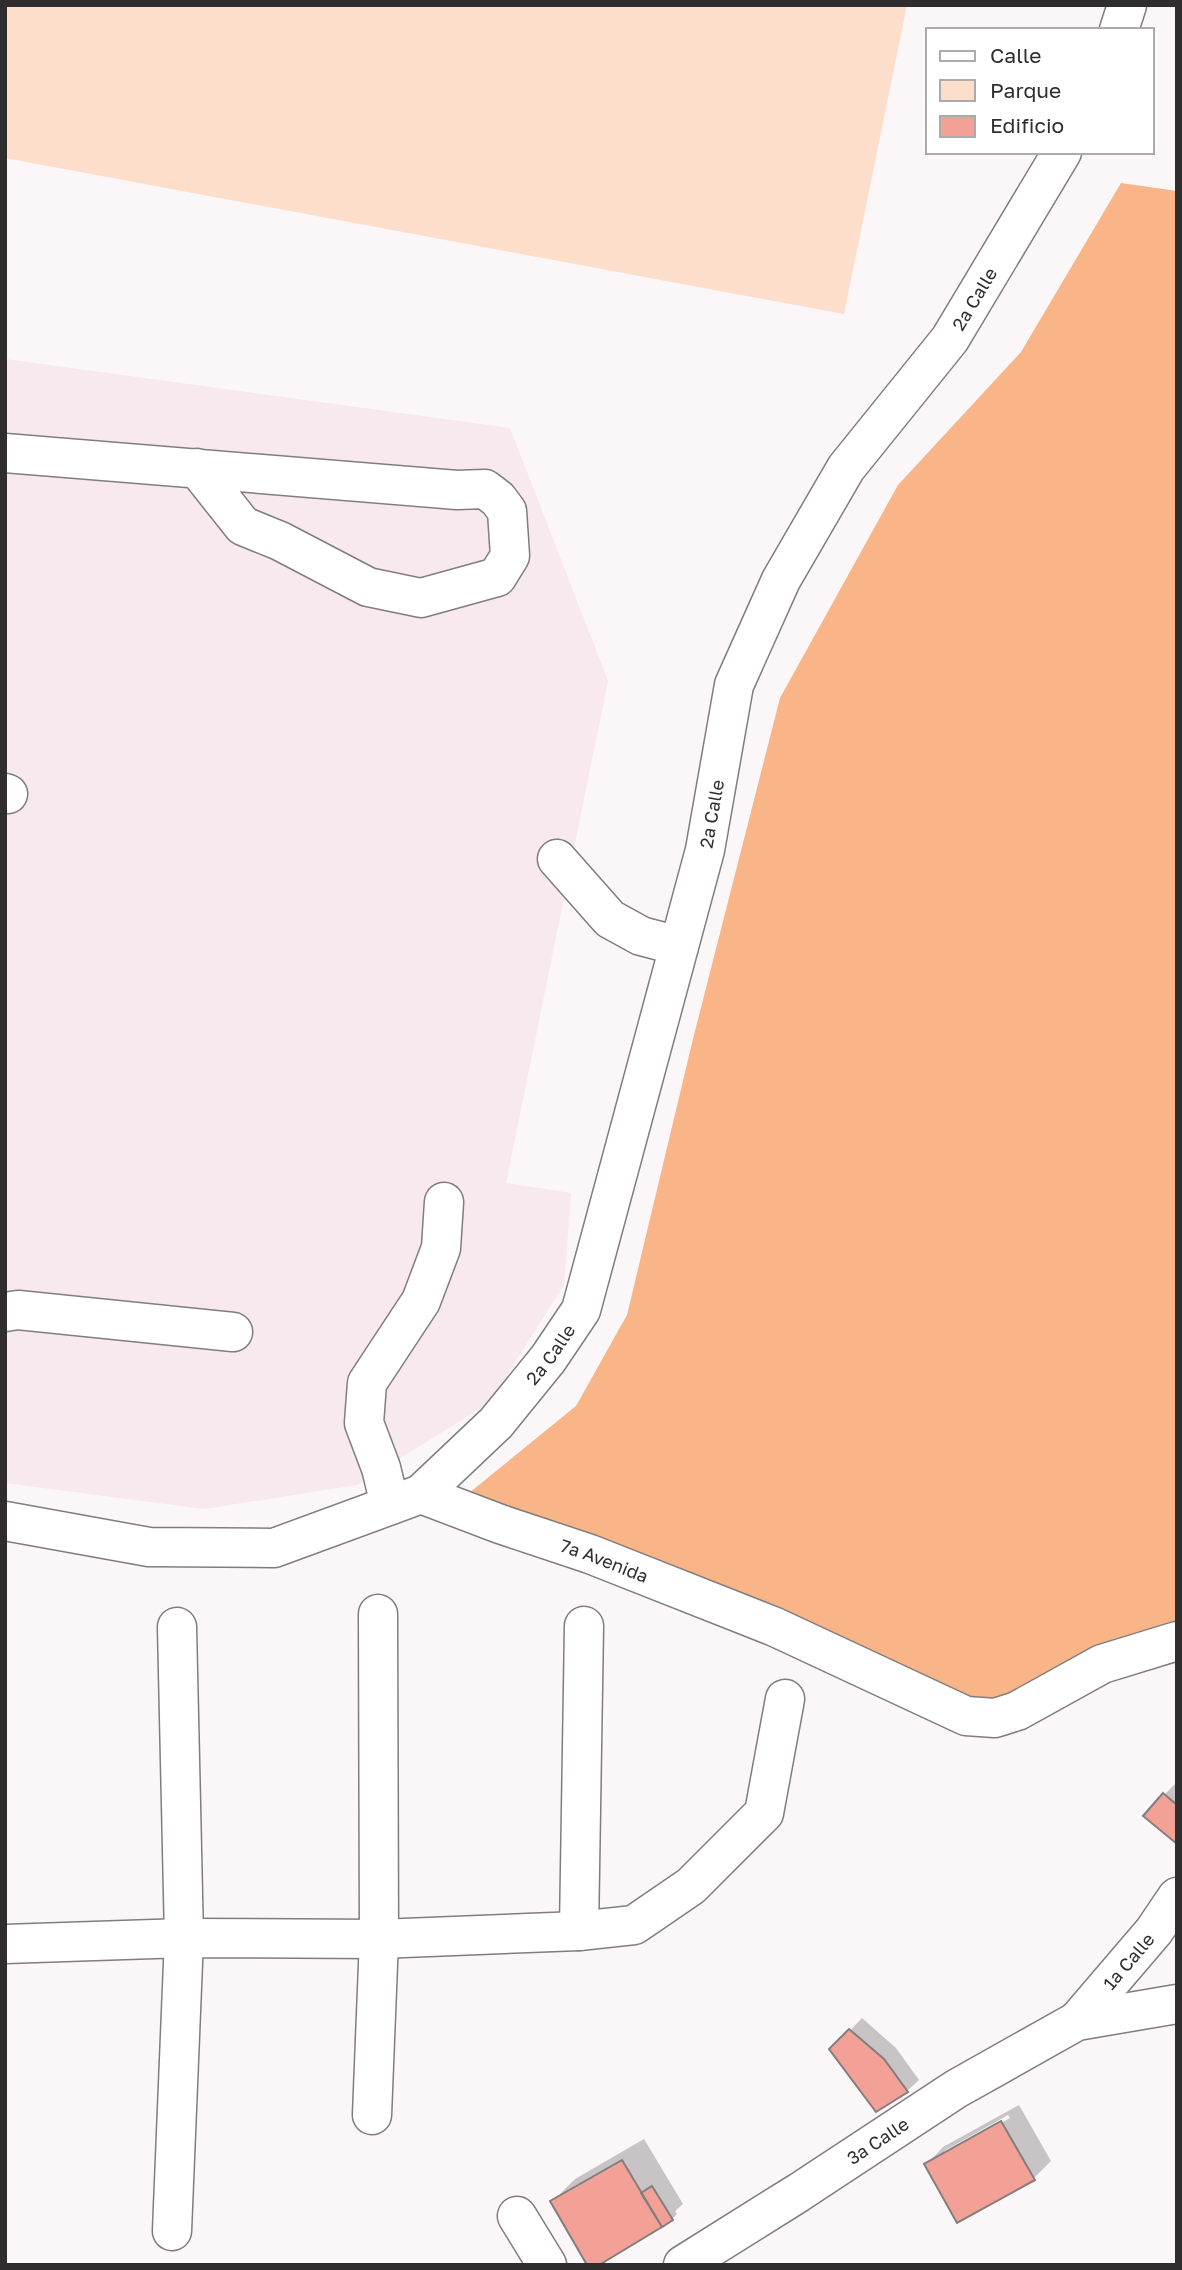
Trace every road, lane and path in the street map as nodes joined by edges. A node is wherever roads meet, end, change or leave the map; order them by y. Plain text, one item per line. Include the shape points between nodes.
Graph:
1 (1127, 5) edge
2 (1120, 28) edge
3 (1061, 154) edge
4 (5, 453) edge
5 (197, 468) junction
6 (557, 859) dead end
7 (679, 946) junction
8 (444, 1202) dead end
9 (5, 1312) edge
10 (233, 1332) dead end
11 (406, 1499) junction
12 (5, 1521) edge
13 (378, 1614) dead end
14 (584, 1626) dead end
15 (177, 1627) dead end
16 (1177, 1641) edge
17 (785, 1699) dead end
18 (1177, 1897) edge
19 (579, 1931) junction
20 (184, 1938) junction
21 (379, 1940) junction
22 (5, 1944) edge
23 (1177, 2004) edge
24 (1077, 2021) junction
25 (372, 2115) dead end
26 (517, 2216) dead end
27 (172, 2231) dead end
28 (547, 2265) edge
29 (683, 2265) edge

1 - 2 street
3 - 7 street, 2a Calle via 950,340 846,468 781,580 734,685 705,850
4 - 5 street
5 - 5 street via 243,526 369,587 421,598 497,577 510,556 507,511 485,489
6 - 7 street via 610,919 641,936
7 - 11 street, 2a Calle via 581,1310 496,1423
8 - 11 street via 441,1248 421,1301 368,1383 363,1423 381,1468
9 - 10 street
11 - 12 street via 274,1548 149,1547
11 - 16 street, 7a Avenida via 590,1554 775,1627 967,1716 995,1718 1017,1711 1102,1664
13 - 21 street
14 - 19 street
15 - 20 street
17 - 19 street via 764,1812 691,1886 634,1926
18 - 24 street, 1a Calle
19 - 21 street
20 - 21 street
20 - 22 street
20 - 27 street
21 - 25 street
23 - 24 street
24 - 29 street, 3a Calle via 956,2089
26 - 28 street

